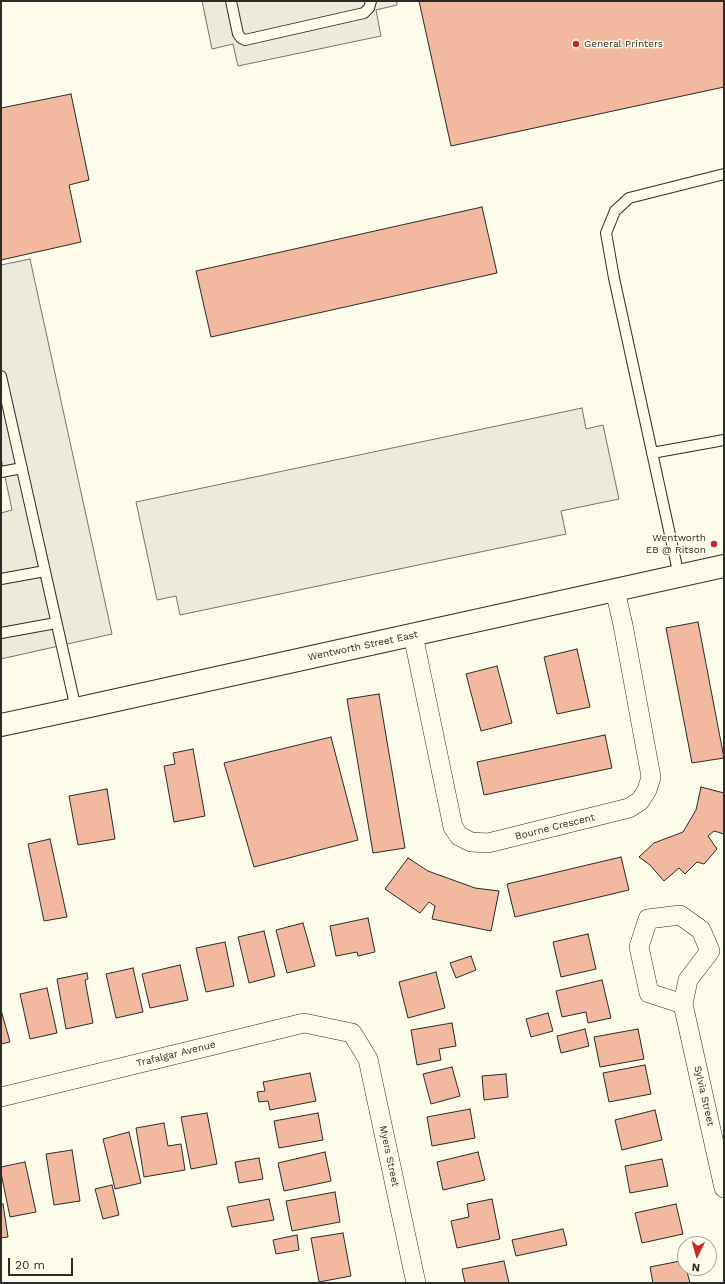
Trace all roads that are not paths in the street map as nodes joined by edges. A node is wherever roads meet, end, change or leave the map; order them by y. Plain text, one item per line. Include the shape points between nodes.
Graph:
1 (231, 1) edge
2 (371, 1) edge
3 (724, 174) edge
4 (1, 376) edge
5 (724, 440) edge
6 (652, 453) junction
7 (22, 468) junction
8 (1, 472) edge
9 (724, 566) edge
10 (45, 571) junction
11 (679, 576) junction
12 (1, 579) edge
13 (615, 590) junction
14 (56, 623) junction
15 (1, 633) edge
16 (413, 635) junction
17 (76, 709) junction
18 (1, 725) edge
19 (683, 1004) junction
20 (352, 1033) joint
21 (1, 1098) edge
22 (724, 1188) edge
23 (416, 1283) edge

1 - 2 lane via 238,34 245,40 364,13
3 - 6 lane via 629,198 615,211 606,233
4 - 7 lane
5 - 6 lane
6 - 11 lane
7 - 8 lane
7 - 10 lane
9 - 11 main road, Wentworth Street East
10 - 12 lane
10 - 14 lane
11 - 13 main road, Wentworth Street East
13 - 16 main road, Wentworth Street East
13 - 16 street, Bourne Crescent via 624,625 651,777 647,790 640,801 629,808 488,843 471,842 459,836 453,826
14 - 15 lane
14 - 17 lane
16 - 17 main road, Wentworth Street East
17 - 18 main road, Wentworth Street East
19 - 19 street, Sylvia Street via 688,980 710,951 701,930 680,915 648,919 639,947 649,993
19 - 22 street, Sylvia Street
20 - 21 street, Trafalgar Avenue via 304,1023
20 - 23 street, Myers Street via 368,1059

